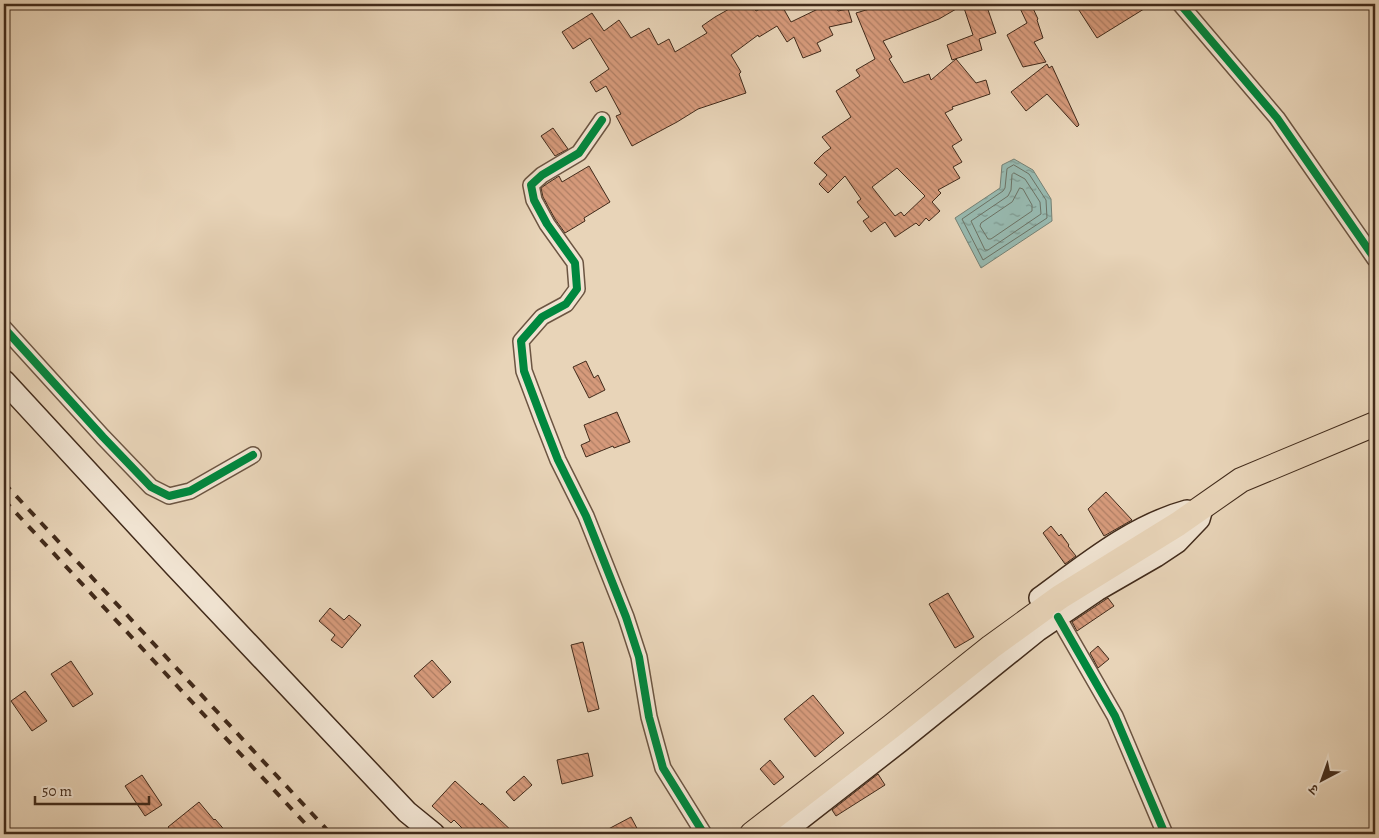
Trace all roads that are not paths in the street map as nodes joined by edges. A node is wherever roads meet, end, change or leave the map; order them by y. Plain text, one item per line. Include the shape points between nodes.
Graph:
1 (1180, 4) edge
2 (602, 120) dead end
3 (1375, 259) edge
4 (4, 328) edge
5 (4, 382) edge
6 (1375, 424) edge
7 (252, 455) dead end
8 (1203, 507) junction
9 (1058, 617) junction
10 (434, 834) edge
11 (704, 834) edge
12 (739, 834) edge
13 (752, 834) edge
14 (781, 834) edge
15 (1165, 834) edge

1 - 3 street via 1277,118
2 - 11 street via 579,153 531,185 534,200 547,224 574,263 578,289 566,304 542,317 521,341 524,371 558,460 586,516 626,617 639,657 648,717 663,768
4 - 7 street via 151,487 169,496 190,491
5 - 10 main road via 407,812
6 - 8 main road via 1241,480
8 - 9 main road via 1199,519 1177,542
8 - 12 main road via 1150,525 1112,547 1018,613
8 - 13 main road via 1060,598 991,647
9 - 14 main road
9 - 15 street via 1115,716

